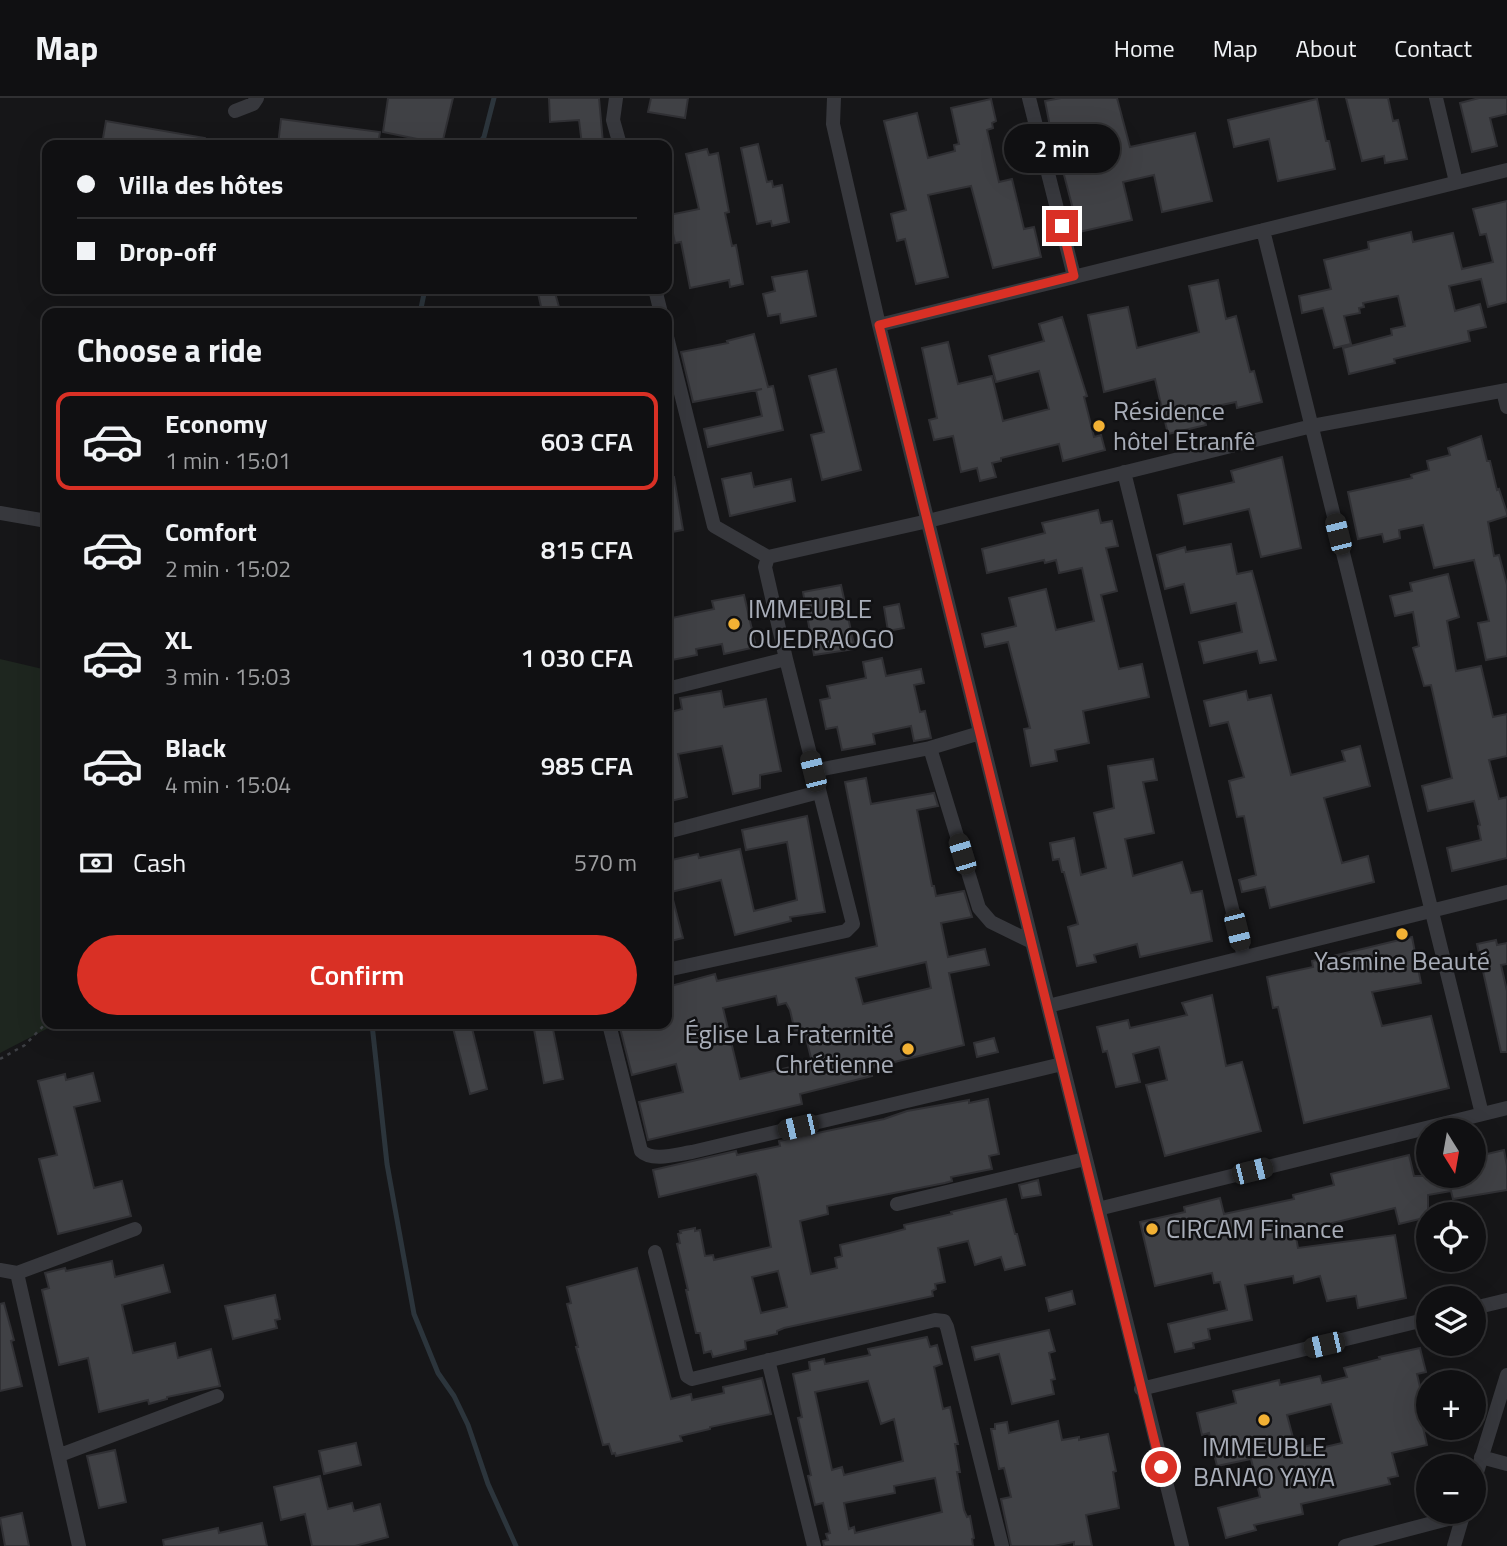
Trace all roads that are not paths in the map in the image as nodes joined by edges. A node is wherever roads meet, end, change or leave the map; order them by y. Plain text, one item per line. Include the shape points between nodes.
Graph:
1 (257, 98) edge
2 (616, 98) edge
3 (834, 98) edge
4 (1029, 98) edge
5 (1436, 98) edge
6 (235, 111) dead end
7 (619, 140) edge
8 (1507, 170) edge
9 (1455, 182) junction
10 (1263, 230) junction
11 (1074, 276) junction
12 (879, 325) junction
13 (672, 357) edge
14 (1505, 390) edge
15 (1507, 407) edge
16 (1312, 426) junction
17 (1124, 472) junction
18 (0, 513) edge
19 (42, 520) edge
20 (928, 521) junction
21 (768, 557) junction
22 (786, 659) junction
23 (672, 688) edge
24 (980, 733) junction
25 (930, 748) junction
26 (813, 771) junction
27 (818, 792) junction
28 (672, 831) edge
29 (1507, 892) edge
30 (1432, 911) junction
31 (1032, 942) junction
32 (1244, 957) junction
33 (672, 969) edge
34 (1048, 1006) junction
35 (610, 1029) edge
36 (1062, 1065) junction
37 (1507, 1108) edge
38 (1482, 1114) junction
39 (1084, 1159) junction
40 (897, 1204) dead end
41 (1098, 1209) junction
42 (135, 1229) dead end
43 (655, 1252) dead end
44 (0, 1270) edge
45 (17, 1273) junction
46 (1507, 1300) edge
47 (1486, 1305) edge
48 (1416, 1323) edge
49 (768, 1360) junction
50 (1507, 1375) edge
51 (1142, 1389) junction
52 (217, 1396) dead end
53 (1482, 1454) edge
54 (60, 1455) junction
55 (1486, 1458) edge
56 (1507, 1464) edge
57 (1427, 1524) edge
58 (1461, 1524) edge
59 (79, 1546) edge
60 (814, 1546) edge
61 (1002, 1546) edge
62 (1181, 1546) edge
63 (1345, 1546) edge
64 (1454, 1546) edge

1 - 6 street
2 - 7 street via 613,120
3 - 12 street via 834,124
4 - 11 street
5 - 9 street
8 - 9 street
9 - 10 street
10 - 11 street
10 - 16 street
11 - 12 street
12 - 20 street
13 - 21 street via 714,526
14 - 15 street
14 - 16 street
16 - 17 street
16 - 30 street
17 - 20 street
17 - 32 street
18 - 19 street
20 - 21 street
20 - 24 street
21 - 22 street via 765,566
22 - 23 street
22 - 26 street
24 - 25 street
24 - 31 street
25 - 26 street
25 - 31 street via 979,908 991,922
26 - 27 street
27 - 28 street
27 - 33 street via 853,925 850,929
29 - 30 street
30 - 32 street
30 - 38 street
31 - 34 street
32 - 34 street
34 - 36 street
35 - 36 street via 641,1151 653,1157 692,1152
36 - 39 street
37 - 38 street
38 - 41 street
39 - 40 street
39 - 41 street
41 - 51 street
42 - 45 street
43 - 49 street via 687,1376 692,1379
44 - 45 street
45 - 54 street
46 - 47 street
48 - 51 street
49 - 60 street
49 - 61 street via 944,1321
50 - 53 street
51 - 62 street
52 - 54 street
54 - 59 street
55 - 56 street
57 - 63 street
58 - 64 street

